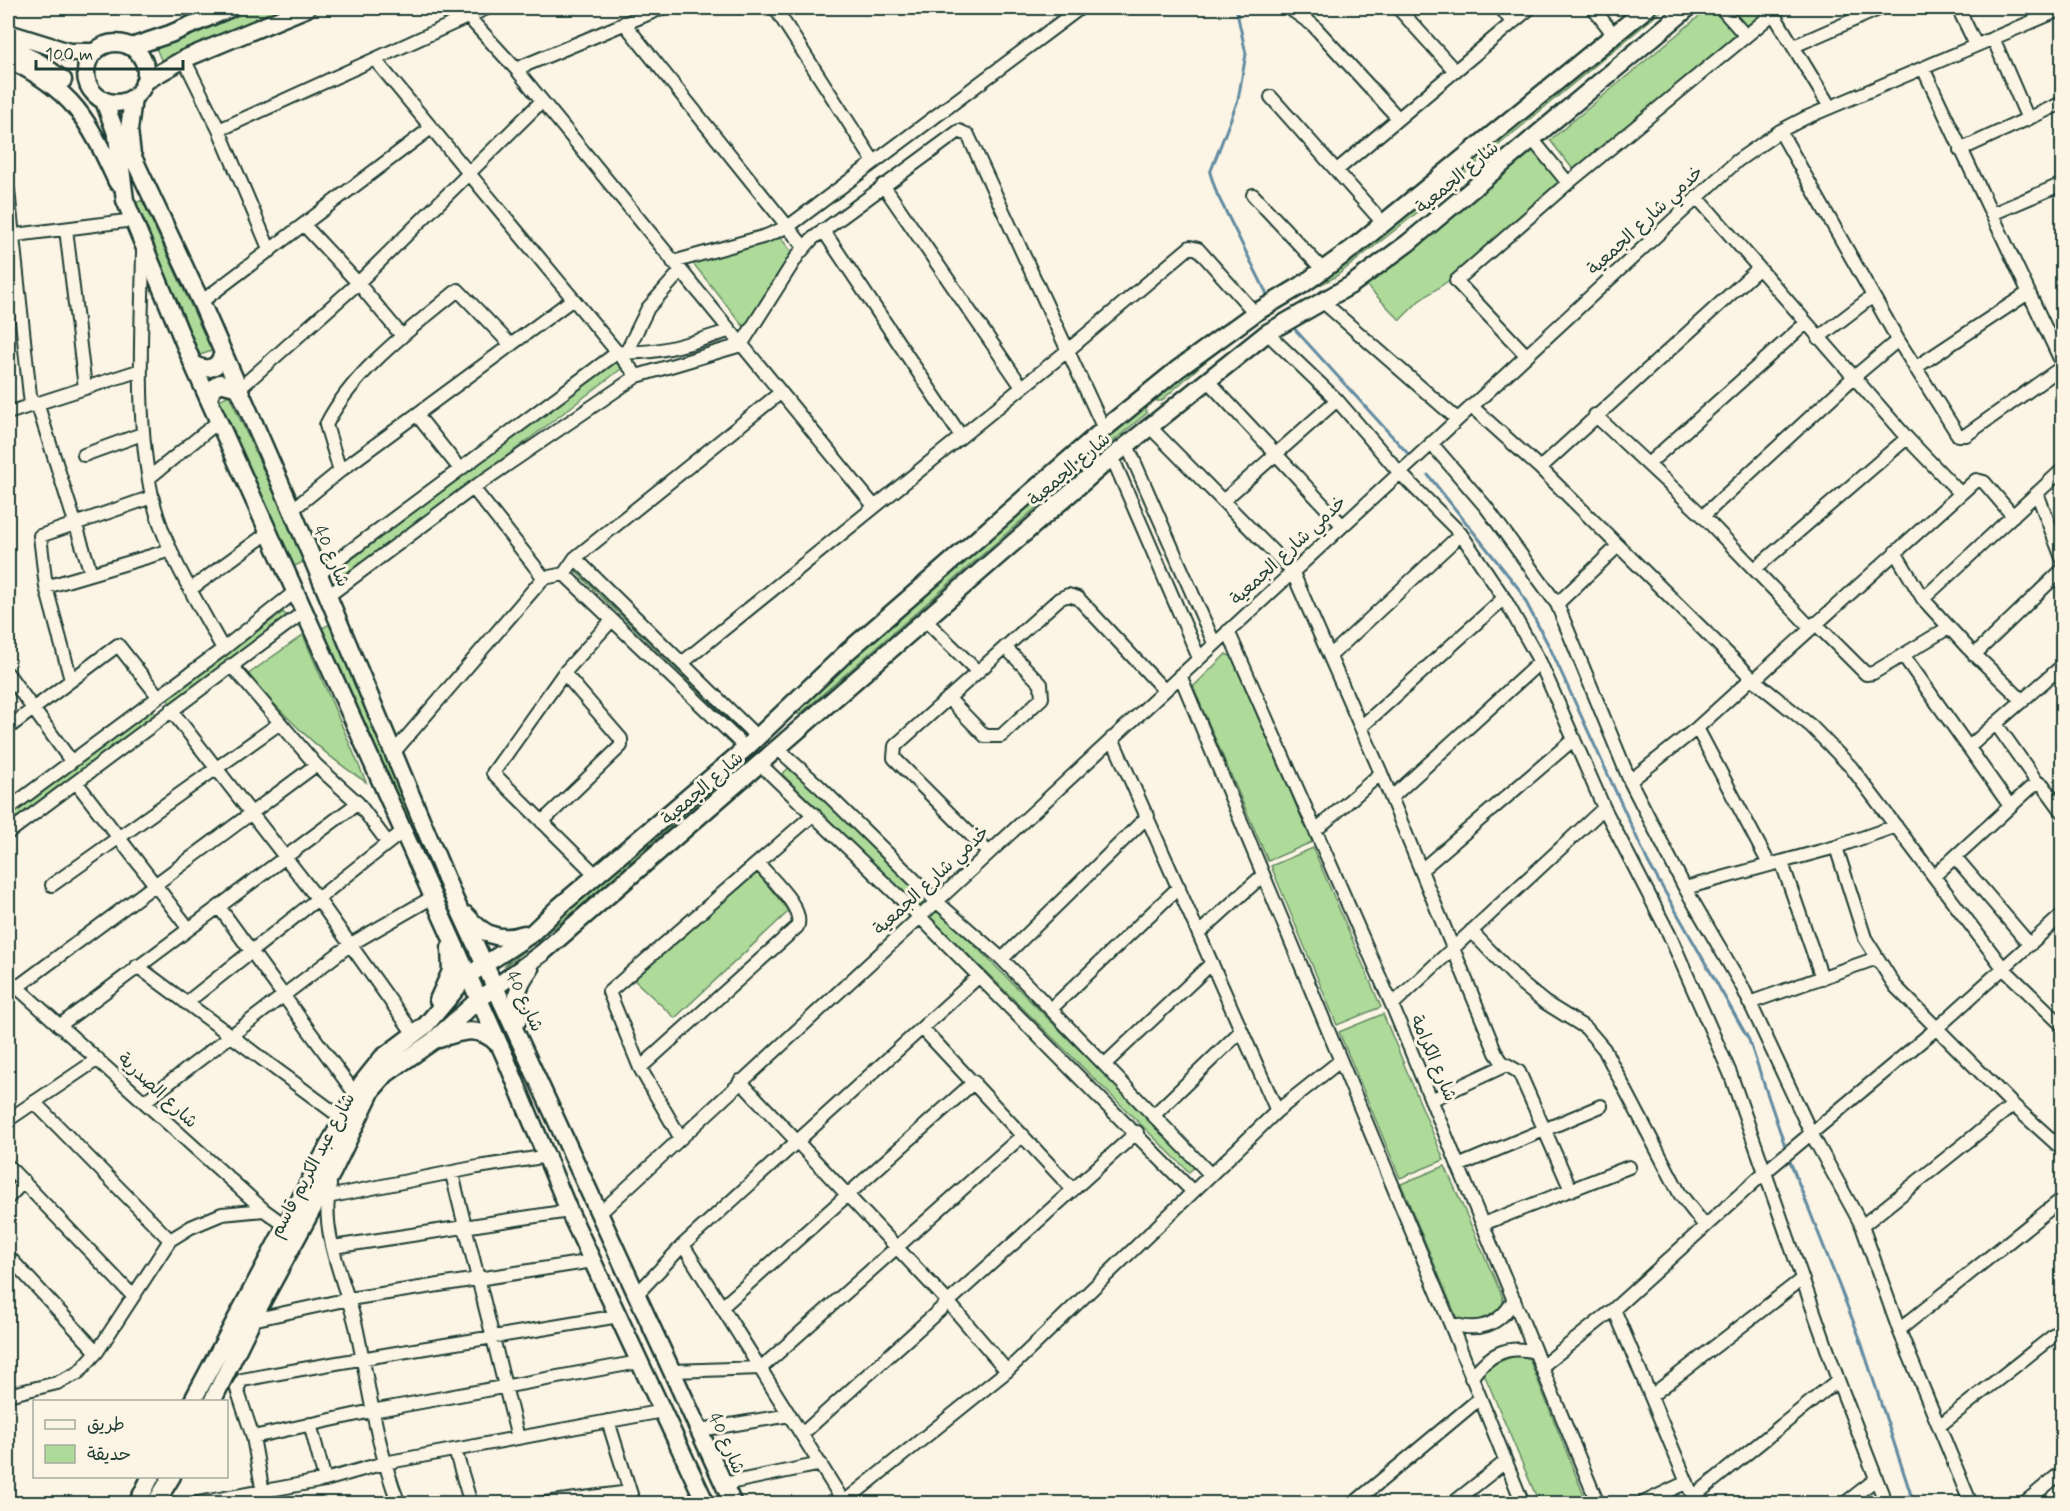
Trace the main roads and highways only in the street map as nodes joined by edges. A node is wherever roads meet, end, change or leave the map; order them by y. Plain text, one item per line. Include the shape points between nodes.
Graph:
1 (231, 8) edge
2 (307, 8) edge
3 (1647, 8) edge
4 (1688, 8) edge
5 (8, 33) edge
6 (8, 47) edge
7 (131, 47) junction
8 (94, 52) junction
9 (8, 59) edge
10 (144, 82) junction
11 (133, 98) junction
12 (104, 101) junction
13 (96, 135) junction
14 (1450, 171) junction
15 (1423, 193) junction
16 (1469, 193) junction
17 (125, 200) junction
18 (1439, 217) junction
19 (223, 352) junction
20 (193, 364) junction
21 (239, 388) junction
22 (209, 399) junction
23 (886, 619) junction
24 (904, 640) junction
25 (847, 652) junction
26 (866, 672) junction
27 (788, 709) junction
28 (376, 711) junction
29 (354, 720) junction
30 (774, 722) junction
31 (804, 724) junction
32 (791, 736) junction
33 (454, 897) junction
34 (440, 915) junction
35 (531, 934) junction
36 (542, 953) junction
37 (486, 964) junction
38 (466, 977) junction
39 (497, 988) junction
40 (478, 1000) junction
41 (425, 1033) junction
42 (522, 1041) junction
43 (505, 1057) junction
44 (193, 1400) edge
45 (213, 1400) edge
46 (150, 1478) edge
47 (171, 1478) edge
48 (137, 1503) edge
49 (155, 1503) edge
50 (706, 1503) edge
51 (733, 1503) edge

1 - 7 main road
2 - 10 main road via 184,59
3 - 14 main road, شارع الجمعية
4 - 16 main road, شارع الجمعية
5 - 8 main road via 69,52
6 - 13 main road via 66,82 82,104
7 - 8 main road via 111,43
7 - 10 main road via 144,62
8 - 12 main road via 86,80
9 - 13 main road via 62,92
10 - 11 main road
11 - 12 main road via 124,102
11 - 19 main road, شارع 40 via 129,130 132,155
12 - 17 main road via 117,136
13 - 17 main road
14 - 15 main road, شارع الجمعية
14 - 16 main road via 1455,186
15 - 18 main road via 1436,201
15 - 23 main road, شارع الجمعية via 1324,271 1255,313 1178,369
16 - 18 main road, شارع الجمعية
17 - 20 main road
18 - 24 main road, شارع الجمعية via 1351,285 1266,333 1149,426 1127,445 1115,464
19 - 20 main road via 212,368
19 - 21 main road, شارع 40
20 - 22 main road
21 - 22 main road via 217,384
21 - 28 main road, شارع 40
22 - 29 main road
23 - 24 main road via 891,633
23 - 25 main road, شارع الجمعية
24 - 26 main road, شارع الجمعية
25 - 26 main road via 860,658
25 - 27 main road, شارع الجمعية
26 - 31 main road, شارع الجمعية
27 - 30 main road, شارع الجمعية
27 - 31 main road via 794,721
28 - 29 main road via 366,721
28 - 33 main road, شارع 40
29 - 34 main road
30 - 32 main road via 789,724
30 - 35 main road, شارع الجمعية
31 - 32 main road, شارع الجمعية
32 - 36 main road, شارع الجمعية
33 - 35 main road via 473,923 487,933 506,939
33 - 37 main road, شارع 40
34 - 38 main road
34 - 41 main road via 450,946 451,971
35 - 37 main road, شارع الجمعية
36 - 39 main road, شارع الجمعية
36 - 42 main road via 516,995
37 - 38 main road, شارع الجمعية
37 - 39 main road, شارع 40
38 - 40 main road
38 - 41 main road, شارع عبد الكريم قاسم
39 - 40 main road, شارع عبد الكريم قاسم
39 - 42 main road, شارع 40
40 - 41 main road, شارع عبد الكريم قاسم
40 - 43 main road
41 - 43 main road via 477,1031 492,1038
41 - 44 main road, شارع عبد الكريم قاسم via 376,1064 356,1095
41 - 45 main road, شارع عبد الكريم قاسم via 372,1090 252,1320 232,1379
42 - 51 main road, شارع 40
43 - 50 main road via 569,1211
46 - 48 main road
47 - 49 main road

